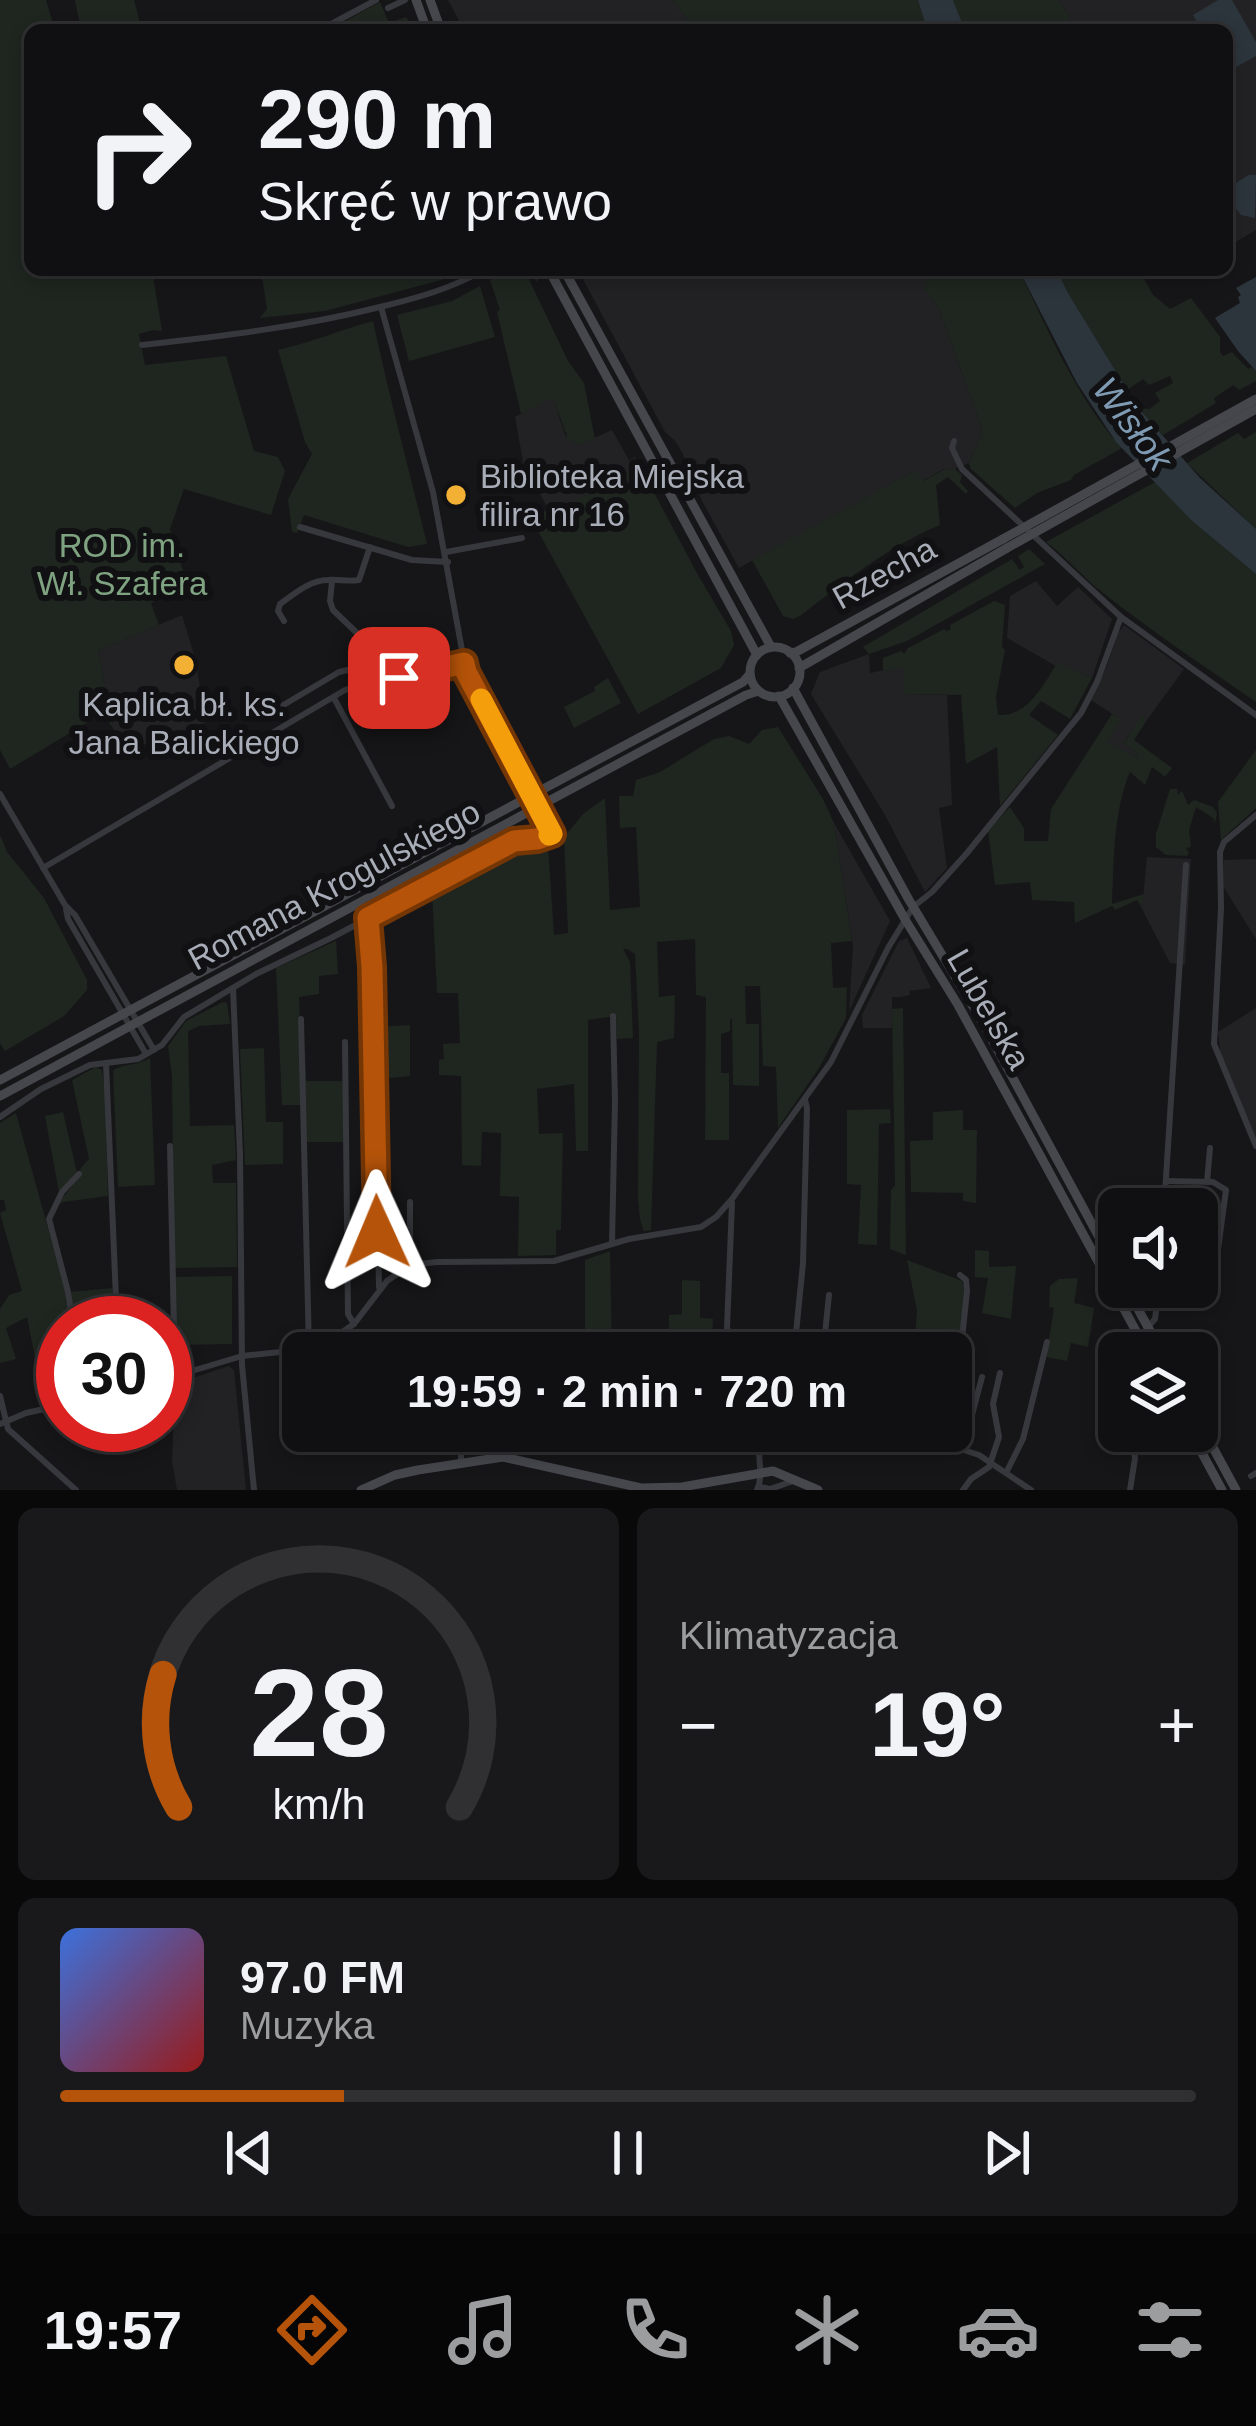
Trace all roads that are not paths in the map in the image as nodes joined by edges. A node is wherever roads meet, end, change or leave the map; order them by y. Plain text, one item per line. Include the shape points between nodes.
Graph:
1 (376, 0) edge
2 (405, 0) edge
3 (388, 8) dead end
4 (331, 24) edge
5 (474, 276) edge
6 (552, 276) edge
7 (567, 276) edge
8 (381, 307) junction
9 (142, 345) dead end
10 (1256, 399) edge
11 (1256, 410) edge
12 (954, 441) dead end
13 (300, 527) dead end
14 (522, 538) dead end
15 (1005, 544) junction
16 (370, 547) junction
17 (446, 553) junction
18 (448, 562) junction
19 (332, 580) junction
20 (1121, 617) junction
21 (284, 621) dead end
22 (771, 647) junction
23 (790, 652) junction
24 (757, 655) junction
25 (385, 661) junction
26 (464, 663) junction
27 (799, 668) junction
28 (750, 674) junction
29 (392, 679) junction
30 (793, 688) junction
31 (759, 691) junction
32 (778, 696) junction
33 (334, 697) junction
34 (275, 710) dead end
35 (1256, 715) edge
36 (0, 794) edge
37 (532, 794) junction
38 (392, 806) dead end
39 (538, 807) junction
40 (1256, 815) edge
41 (1186, 865) dead end
42 (43, 868) junction
43 (913, 907) junction
44 (368, 918) junction
45 (906, 921) junction
46 (233, 988) junction
47 (126, 1012) junction
48 (614, 1016) dead end
49 (301, 1019) dead end
50 (133, 1024) junction
51 (345, 1042) dead end
52 (150, 1052) junction
53 (106, 1062) junction
54 (0, 1080) edge
55 (1173, 1087) junction
56 (1184, 1087) dead end
57 (0, 1096) edge
58 (805, 1100) junction
59 (0, 1117) edge
60 (170, 1146) dead end
61 (1256, 1146) edge
62 (1210, 1148) dead end
63 (79, 1174) dead end
64 (1166, 1181) junction
65 (1207, 1182) junction
66 (1072, 1188) junction
67 (1166, 1188) edge
68 (1060, 1193) junction
69 (732, 1199) junction
70 (410, 1202) dead end
71 (1098, 1236) edge
72 (612, 1243) junction
73 (1218, 1250) edge
74 (410, 1264) junction
75 (960, 1275) dead end
76 (380, 1291) junction
77 (829, 1295) dead end
78 (69, 1296) edge
79 (116, 1296) edge
80 (174, 1296) edge
81 (1137, 1308) edge
82 (1157, 1308) edge
83 (354, 1324) junction
84 (1148, 1327) junction
85 (309, 1332) edge
86 (343, 1332) edge
87 (729, 1332) edge
88 (796, 1332) edge
89 (825, 1332) edge
90 (963, 1332) edge
91 (1136, 1332) edge
92 (1151, 1332) edge
93 (1047, 1342) dead end
94 (282, 1352) edge
95 (242, 1356) junction
96 (192, 1371) edge
97 (1000, 1373) dead end
98 (982, 1377) dead end
99 (0, 1396) edge
100 (36, 1411) edge
101 (972, 1415) edge
102 (3, 1423) edge
103 (461, 1452) edge
104 (761, 1452) edge
105 (969, 1452) edge
106 (1134, 1452) edge
107 (1201, 1452) edge
108 (1215, 1452) edge
109 (461, 1462) junction
110 (991, 1462) junction
111 (1006, 1471) junction
112 (760, 1472) junction
113 (797, 1479) junction
114 (758, 1489) edge
115 (76, 1490) edge
116 (254, 1490) edge
117 (361, 1490) edge
118 (770, 1490) edge
119 (818, 1490) edge
120 (963, 1490) edge
121 (1031, 1490) edge
122 (1130, 1490) edge
123 (1222, 1490) edge
124 (1236, 1490) edge

1 - 4 street
2 - 3 street
5 - 8 street
6 - 24 main road
7 - 22 main road
8 - 9 street
8 - 17 street
10 - 15 main road, bridge
11 - 15 main road, bridge
12 - 20 street via 962,469
13 - 16 street
14 - 17 street
15 - 23 main road, Rzecha
15 - 27 main road, Rzecha
16 - 18 street
16 - 19 street via 359,580
17 - 18 street
18 - 26 street
19 - 21 street via 284,601
19 - 25 street via 333,610
20 - 35 street
20 - 43 street via 1081,712
22 - 23 main road
22 - 24 main road
23 - 27 main road
24 - 28 main road
25 - 29 street
25 - 34 street via 339,672
26 - 29 street
26 - 37 street
27 - 30 main road
28 - 31 main road
28 - 37 main road, Romana Krogulskiego
29 - 33 street
30 - 32 main road
30 - 43 main road, Lubelska
31 - 32 main road
31 - 39 main road, Romana Krogulskiego
32 - 45 main road, Lubelska
33 - 38 street
33 - 42 street
36 - 42 street
37 - 39 street
37 - 47 main road, Romana Krogulskiego
39 - 44 street via 552,834 514,841
39 - 50 main road, Romana Krogulskiego
40 - 61 street via 1220,852 1214,1044
41 - 55 street
42 - 47 street
43 - 45 street
43 - 66 main road, Lubelska
44 - 46 street
44 - 76 street
45 - 58 street
45 - 68 main road, Lubelska
46 - 52 street via 184,1017
46 - 95 street
47 - 50 street
47 - 54 main road, Romana Krogulskiego
48 - 72 street
49 - 85 street
50 - 52 street
50 - 57 main road, Romana Krogulskiego
51 - 83 street
52 - 53 street
53 - 59 street
53 - 79 street
55 - 56 street
55 - 64 street
58 - 69 street
58 - 88 street
60 - 80 street
62 - 65 street
63 - 78 street via 49,1219
64 - 65 street
64 - 67 street
65 - 73 street via 1227,1193
66 - 68 main road
66 - 71 main road, Lubelska
68 - 91 main road, Lubelska
69 - 72 street via 701,1227
69 - 87 street
70 - 74 street
72 - 74 street via 554,1261
74 - 76 street
75 - 90 street via 967,1291
76 - 83 street
77 - 89 street
81 - 84 main road
82 - 84 street
83 - 86 street
84 - 92 main road
93 - 111 street via 1023,1439
94 - 95 street
95 - 96 street
95 - 116 street
97 - 110 street
98 - 101 street
99 - 102 street
100 - 102 street
102 - 115 street
103 - 109 street
104 - 112 street
105 - 110 street
106 - 122 street
107 - 123 main road
108 - 124 main road
109 - 112 main road via 503,1457 652,1489
109 - 117 main road
110 - 111 street
110 - 120 street
111 - 121 street
112 - 113 main road
112 - 114 street
113 - 118 street
113 - 119 main road
114 - 118 street

